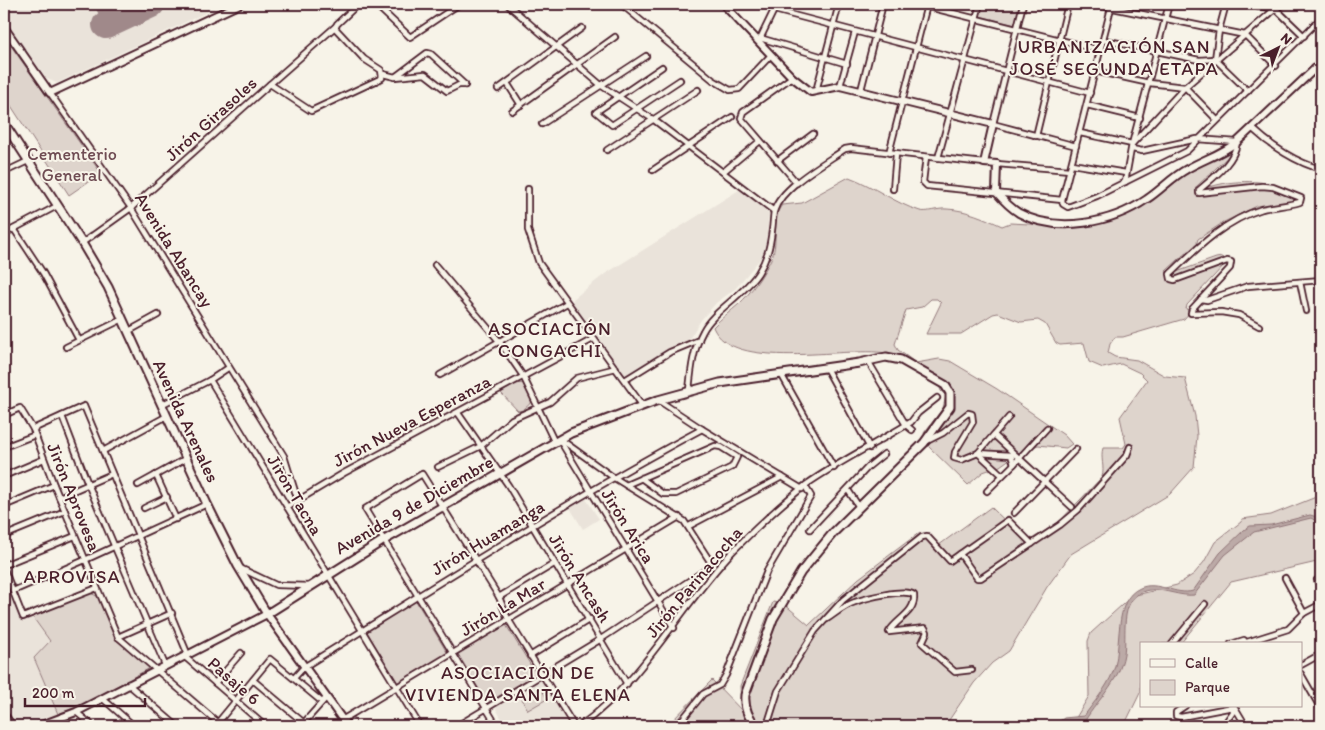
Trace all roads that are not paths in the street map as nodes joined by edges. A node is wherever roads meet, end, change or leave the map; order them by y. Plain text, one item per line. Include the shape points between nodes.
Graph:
1 (240, 4) edge
2 (358, 4) edge
3 (375, 4) edge
4 (507, 4) edge
5 (621, 4) edge
6 (723, 4) edge
7 (766, 4) edge
8 (773, 4) edge
9 (839, 4) edge
10 (883, 4) edge
11 (917, 4) edge
12 (980, 4) edge
13 (1023, 4) edge
14 (1068, 4) edge
15 (1093, 4) edge
16 (1169, 4) edge
17 (1226, 4) edge
18 (1249, 4) edge
19 (1281, 4) edge
20 (458, 5) dead end
21 (927, 5) edge
22 (1112, 6) edge
23 (1276, 9) junction
24 (774, 10) junction
25 (1321, 18) edge
26 (976, 19) junction
27 (1165, 20) junction
28 (833, 25) junction
29 (336, 26) junction
30 (4, 27) edge
31 (582, 28) dead end
32 (1017, 28) junction
33 (1219, 30) junction
34 (855, 32) junction
35 (1245, 35) junction
36 (874, 36) junction
37 (1304, 36) junction
38 (615, 37) dead end
39 (1060, 39) junction
40 (759, 40) junction
41 (1104, 40) junction
42 (556, 46) junction
43 (915, 47) junction
44 (1100, 50) junction
45 (1158, 51) junction
46 (771, 55) junction
47 (646, 56) dead end
48 (825, 58) junction
49 (1215, 59) junction
50 (964, 60) junction
51 (1321, 63) edge
52 (847, 64) junction
53 (577, 66) junction
54 (1276, 66) junction
55 (662, 67) dead end
56 (1006, 70) junction
57 (1095, 71) junction
58 (383, 74) junction
59 (395, 77) junction
60 (792, 78) junction
61 (680, 80) dead end
62 (1048, 81) junction
63 (506, 83) junction
64 (1149, 83) junction
65 (270, 84) junction
66 (602, 86) junction
67 (840, 86) junction
68 (1186, 87) junction
69 (498, 90) dead end
70 (698, 90) dead end
71 (861, 90) junction
72 (816, 91) junction
73 (1248, 92) junction
74 (50, 93) junction
75 (1090, 93) junction
76 (618, 98) junction
77 (902, 101) junction
78 (522, 105) junction
79 (1087, 105) junction
80 (636, 108) junction
81 (512, 111) dead end
82 (950, 112) junction
83 (732, 117) dead end
84 (1140, 118) junction
85 (654, 120) junction
86 (1217, 120) junction
87 (542, 124) dead end
88 (993, 124) junction
89 (4, 126) edge
90 (1253, 129) junction
91 (1080, 133) junction
92 (813, 134) dead end
93 (1036, 136) junction
94 (1198, 139) junction
95 (760, 141) junction
96 (1237, 142) junction
97 (689, 146) junction
98 (1076, 146) junction
99 (1132, 147) junction
100 (607, 150) dead end
101 (889, 153) junction
102 (896, 154) junction
103 (926, 157) junction
104 (938, 158) junction
105 (28, 161) junction
106 (777, 161) junction
107 (984, 163) junction
108 (997, 164) junction
109 (1072, 164) junction
110 (1321, 169) edge
111 (653, 170) dead end
112 (1070, 170) junction
113 (7, 171) dead end
114 (723, 172) junction
115 (1126, 173) junction
116 (1125, 182) junction
117 (797, 183) junction
118 (528, 189) dead end
119 (893, 189) dead end
120 (998, 195) junction
121 (1062, 200) junction
122 (57, 206) junction
123 (131, 208) junction
124 (774, 210) junction
125 (14, 229) junction
126 (4, 234) edge
127 (82, 243) junction
128 (435, 265) dead end
129 (1321, 280) edge
130 (1300, 282) junction
131 (1201, 299) junction
132 (567, 303) junction
133 (1306, 312) dead end
134 (158, 315) dead end
135 (123, 319) junction
136 (1259, 326) dead end
137 (129, 332) junction
138 (593, 339) junction
139 (79, 340) junction
140 (699, 340) junction
141 (499, 341) junction
142 (66, 347) dead end
143 (868, 361) junction
144 (228, 368) junction
145 (616, 368) junction
146 (826, 368) junction
147 (781, 374) junction
148 (440, 376) dead end
149 (523, 376) junction
150 (210, 380) junction
151 (625, 380) junction
152 (689, 390) junction
153 (937, 398) dead end
154 (658, 400) junction
155 (161, 405) junction
156 (642, 405) junction
157 (540, 408) junction
158 (458, 413) junction
159 (4, 415) edge
160 (62, 416) junction
161 (167, 416) junction
162 (1009, 417) dead end
163 (906, 425) junction
164 (1047, 428) dead end
165 (33, 429) junction
166 (702, 429) junction
167 (912, 430) dead end
168 (34, 435) junction
169 (994, 435) junction
170 (557, 440) junction
171 (924, 443) junction
172 (481, 446) junction
173 (4, 447) edge
174 (1130, 447) dead end
175 (870, 448) junction
176 (1076, 449) dead end
177 (103, 451) junction
178 (978, 453) junction
179 (884, 454) dead end
180 (187, 458) junction
181 (1019, 458) junction
182 (44, 459) junction
183 (1014, 464) junction
184 (438, 467) dead end
185 (834, 468) junction
186 (500, 473) junction
187 (112, 474) junction
188 (156, 475) junction
189 (1002, 475) junction
190 (4, 476) edge
191 (613, 476) junction
192 (782, 477) junction
193 (641, 478) junction
194 (1044, 481) junction
195 (88, 484) junction
196 (54, 485) junction
197 (138, 485) dead end
198 (626, 485) junction
199 (803, 487) junction
200 (848, 490) junction
201 (590, 492) junction
202 (987, 492) dead end
203 (59, 497) junction
204 (167, 497) junction
205 (298, 501) junction
206 (207, 504) junction
207 (4, 506) edge
208 (444, 506) junction
209 (287, 507) junction
210 (859, 507) junction
211 (1072, 507) dead end
212 (144, 508) dead end
213 (65, 511) junction
214 (1014, 513) dead end
215 (679, 517) junction
216 (176, 520) junction
217 (689, 526) junction
218 (532, 527) junction
219 (810, 529) dead end
220 (138, 535) junction
221 (4, 536) edge
222 (75, 536) junction
223 (384, 540) junction
224 (1032, 544) junction
225 (114, 546) junction
226 (626, 549) junction
227 (960, 554) junction
228 (476, 559) junction
229 (85, 560) junction
230 (554, 564) junction
231 (4, 565) edge
232 (713, 565) junction
233 (238, 566) junction
234 (4, 569) edge
235 (717, 571) junction
236 (326, 575) junction
237 (1286, 578) dead end
238 (1317, 580) dead end
239 (569, 583) junction
240 (310, 586) junction
241 (97, 588) junction
242 (1321, 588) edge
243 (13, 591) junction
244 (418, 597) junction
245 (499, 597) junction
246 (658, 602) junction
247 (1206, 604) dead end
248 (1321, 604) edge
249 (172, 613) junction
250 (1304, 613) junction
251 (267, 614) junction
252 (508, 619) junction
253 (590, 619) junction
254 (822, 623) junction
255 (147, 624) junction
256 (674, 628) junction
257 (363, 630) junction
258 (118, 637) junction
259 (601, 639) junction
260 (1174, 642) edge
261 (1250, 642) edge
262 (241, 653) dead end
263 (452, 654) junction
264 (1321, 654) edge
265 (186, 656) junction
266 (530, 656) junction
267 (1302, 664) edge
268 (165, 665) junction
269 (304, 667) junction
270 (156, 670) junction
271 (972, 670) dead end
272 (542, 674) junction
273 (1302, 676) edge
274 (294, 678) junction
275 (253, 680) junction
276 (215, 683) junction
277 (128, 684) junction
278 (628, 684) junction
279 (396, 687) junction
280 (102, 698) junction
281 (324, 700) junction
282 (236, 701) junction
283 (1181, 708) edge
284 (1227, 708) edge
285 (1232, 708) edge
286 (1235, 708) edge
287 (486, 709) junction
288 (1321, 709) edge
289 (76, 712) junction
290 (4, 715) edge
291 (342, 720) junction
292 (302, 724) edge
293 (218, 725) edge
294 (12, 726) edge
295 (41, 726) edge
296 (93, 726) edge
297 (134, 726) edge
298 (177, 726) edge
299 (265, 726) edge
300 (347, 726) edge
301 (420, 726) edge
302 (457, 726) edge
303 (497, 726) edge
304 (574, 726) edge
305 (580, 726) edge
306 (677, 726) edge
307 (757, 726) edge
308 (767, 726) edge
309 (1223, 726) edge
310 (1246, 726) edge

1 - 74 street
2 - 29 street
3 - 20 street via 410,37
4 - 42 street
5 - 46 street via 713,80 730,90 739,89
6 - 40 street
7 - 24 street
8 - 24 street
9 - 28 street
10 - 36 street
11 - 21 street
12 - 26 street
13 - 32 street
14 - 39 street
15 - 22 street
16 - 27 street
17 - 33 street
18 - 23 street
19 - 23 street
21 - 26 street
21 - 43 street
22 - 27 street
22 - 41 street
23 - 35 street
23 - 37 street
24 - 28 street
24 - 40 street
25 - 37 street
26 - 32 street
26 - 50 street
27 - 33 street
27 - 45 street
28 - 34 street
28 - 48 street
29 - 58 street via 364,59
29 - 65 street
30 - 74 street, Avenida Abancay
31 - 42 street
32 - 39 street
32 - 56 street
33 - 35 street
33 - 49 street
34 - 36 street
34 - 52 street
35 - 49 street
35 - 54 street
36 - 43 street
36 - 71 street
37 - 54 street
38 - 53 street
39 - 44 street
39 - 62 street
40 - 46 street
40 - 48 street
41 - 44 street
41 - 45 street
42 - 53 street
42 - 63 street
43 - 50 street
43 - 77 street
44 - 57 street
45 - 49 street via 1199,60
45 - 64 street
46 - 60 street
47 - 66 street
48 - 52 street
48 - 72 street
49 - 68 street
49 - 73 street
50 - 56 street
50 - 82 street
51 - 90 street
52 - 67 street
53 - 66 street
53 - 78 street
54 - 73 street
55 - 76 street
56 - 62 street
56 - 88 street
57 - 64 street
57 - 75 street
58 - 59 street
58 - 65 street, Jirón Girasoles via 377,82 311,111
59 - 59 street via 425,74 447,91 465,85 427,53
60 - 72 street via 811,92
60 - 95 street via 741,115
61 - 80 street
62 - 75 street
62 - 93 street
63 - 69 street
63 - 78 street
64 - 68 street
64 - 84 street
65 - 123 street, Jirón Girasoles
66 - 76 street
66 - 87 street
67 - 71 street
67 - 72 street
68 - 86 street
68 - 99 street
70 - 85 street
71 - 77 street
73 - 86 street
74 - 123 street, Avenida Abancay
75 - 79 street
76 - 80 street
76 - 80 street via 596,112 612,125
77 - 82 street
77 - 101 street
78 - 81 street
79 - 84 street
79 - 91 street
80 - 85 street
82 - 88 street
82 - 104 street
83 - 97 street
84 - 99 street
85 - 97 street
85 - 100 street
86 - 94 street
88 - 93 street
88 - 107 street
89 - 105 main road, Avenida Arenales
90 - 96 street
90 - 110 street via 1294,159
91 - 98 street
91 - 99 street
92 - 106 street
93 - 98 street
94 - 96 street
94 - 99 street via 1142,151
94 - 116 street via 1187,151
95 - 106 street
95 - 114 street
96 - 120 street via 1187,169 1146,200 1111,216 1082,223 1037,220 1018,212
96 - 131 street via 1221,172 1198,190 1199,193 1262,186 1292,193 1302,200 1293,205 1263,209 1236,221 1204,242 1170,274 1175,280 1231,262 1230,268
97 - 111 street
97 - 114 street
98 - 109 street
99 - 115 street
101 - 102 street
101 - 117 street via 846,148
102 - 103 street
102 - 119 street
103 - 104 street
103 - 120 street via 923,182 927,186
104 - 107 street
105 - 113 street
105 - 122 main road, Avenida Arenales
106 - 117 street
107 - 108 street
108 - 112 street
108 - 120 street via 994,189
109 - 112 street
109 - 115 street
112 - 121 street
114 - 124 street
115 - 116 street
116 - 121 street via 1068,207
117 - 124 street
118 - 132 street via 528,230 534,252
120 - 121 street
122 - 125 street
122 - 127 main road, Avenida Arenales
123 - 127 street, Jirón Girasoles
123 - 144 street, Avenida Abancay
124 - 140 street via 766,259 744,292 709,322
125 - 126 street
125 - 139 street via 43,273
127 - 135 main road, Avenida Arenales
128 - 141 street, Jirón Arica
129 - 130 street
130 - 131 street via 1248,286 1207,300
130 - 133 street
131 - 136 street via 1192,309 1193,314 1221,312 1239,315
132 - 138 street
132 - 141 street
134 - 137 street
135 - 137 main road, Avenida Arenales
135 - 139 street
137 - 155 main road, Avenida Arenales
138 - 145 street
138 - 149 street, Jirón Nueva Esperanza
139 - 142 street
140 - 151 street via 670,352
140 - 152 street
141 - 148 street
141 - 149 street, Jirón Arica
143 - 146 main road, Avenida 9 de Diciembre
143 - 163 street
143 - 171 main road, Avenida 9 de Diciembre via 893,357 945,385 950,393 950,407
144 - 150 street
144 - 205 street, Avenida Abancay via 284,456
145 - 151 street
145 - 157 street via 577,378
146 - 147 main road, Avenida 9 de Diciembre
146 - 175 street
147 - 152 main road, Avenida 9 de Diciembre
147 - 185 street
149 - 157 street, Jirón Arica
149 - 158 street, Jirón Nueva Esperanza
150 - 155 street
150 - 209 street, Jirón Tacna
151 - 156 street
152 - 154 main road, Avenida 9 de Diciembre
153 - 163 street, Jirón Parinacocha
154 - 156 main road, Avenida 9 de Diciembre
154 - 166 street
155 - 161 main road, Avenida Arenales
156 - 170 main road, Avenida 9 de Diciembre
157 - 170 street, Jirón Arica
157 - 172 street via 512,419
158 - 172 street, Jirón Ancash
158 - 205 street, Jirón Nueva Esperanza
159 - 165 street, Jirón Aprovesa via 20,408
160 - 165 street
160 - 177 street via 84,406
160 - 195 street
161 - 177 street
161 - 180 main road, Avenida Arenales
162 - 169 street
163 - 167 street
163 - 175 street, Jirón Parinacocha
164 - 181 street
165 - 168 street, Jirón Aprovesa
166 - 191 street, Jirón Huamanga
166 - 192 street
168 - 173 street
168 - 182 street, Jirón Aprovesa
169 - 178 street
169 - 181 street
170 - 186 main road, Avenida 9 de Diciembre
170 - 191 street
170 - 201 street, Jirón Arica
171 - 178 street via 970,413 974,417 973,422 954,456 961,460
171 - 210 main road, Avenida 9 de Diciembre
172 - 184 street
172 - 186 street, Jirón Ancash
174 - 224 street via 1127,455 1078,510
175 - 185 street, Jirón Parinacocha
176 - 194 street
177 - 187 street
178 - 183 street via 1010,455
178 - 189 street
179 - 200 street
180 - 188 street
180 - 206 main road, Avenida Arenales
181 - 183 street
181 - 194 street
182 - 190 street
182 - 196 street, Jirón Aprovesa
183 - 189 street
185 - 199 street, Jirón Parinacocha
186 - 208 main road, Avenida 9 de Diciembre
186 - 218 street, Jirón Ancash
187 - 195 street
187 - 220 street
188 - 197 street
188 - 204 street
189 - 202 street
191 - 198 street
191 - 201 street, Jirón Huamanga
192 - 199 street
192 - 217 street
193 - 193 street via 715,446 737,458 732,467 676,494 663,494
193 - 198 street
194 - 211 street
194 - 214 street
195 - 203 street
195 - 225 street
196 - 203 street, Jirón Aprovesa
196 - 207 street
198 - 215 street
199 - 235 street, Jirón Parinacocha
199 - 306 street via 811,496 767,571 726,675 720,685 703,694
200 - 210 street
200 - 219 street
201 - 218 street, Jirón Huamanga
201 - 226 street, Jirón Arica
203 - 213 street, Jirón Aprovesa
204 - 212 street
204 - 216 street
205 - 209 street, Jirón Nueva Esperanza
206 - 216 street
206 - 233 main road, Avenida Arenales
208 - 223 main road, Avenida 9 de Diciembre
208 - 223 street via 422,474 365,509
208 - 228 street
209 - 236 street, Jirón Tacna
210 - 307 main road, Avenida 9 de Diciembre via 812,556 772,619 745,699 748,715
213 - 221 street
213 - 222 street, Jirón Aprovesa
215 - 217 street
215 - 226 street, Jirón La Mar
216 - 220 street
217 - 232 street
218 - 228 street, Jirón Huamanga
218 - 230 street, Jirón Ancash
220 - 225 street
220 - 249 street
222 - 229 street, Jirón Aprovesa
222 - 231 street
223 - 236 main road, Avenida 9 de Diciembre
223 - 244 street
224 - 227 street via 1008,520
224 - 227 street via 981,578 977,578
225 - 229 street
225 - 255 street
226 - 239 street, Jirón La Mar
226 - 246 street, Jirón Arica
227 - 254 street via 949,560 927,536 922,537 843,600
228 - 244 street, Jirón Huamanga
228 - 245 street
229 - 241 street, Jirón Aprovesa
229 - 243 street
230 - 239 street, Jirón Ancash
230 - 245 street
232 - 235 street
232 - 246 street
233 - 240 street via 276,585
233 - 251 main road, Avenida Arenales
234 - 243 street
235 - 256 street, Jirón Parinacocha
236 - 240 main road, Avenida 9 de Diciembre
236 - 257 street, Jirón Tacna
237 - 250 street
238 - 242 street
239 - 252 street, Jirón La Mar
239 - 253 street, Jirón Ancash
240 - 251 main road, Avenida 9 de Diciembre
241 - 243 street via 24,616
241 - 258 street, Jirón Aprovesa
244 - 257 street, Jirón Huamanga
244 - 263 street
245 - 252 street
246 - 256 street, Jirón Arica
246 - 259 street
247 - 260 street
248 - 250 street
249 - 255 street
249 - 265 street
250 - 261 street via 1288,629
251 - 265 street, Avenida 9 de Diciembre
251 - 269 street, Avenida Arenales
252 - 263 street, Jirón La Mar
252 - 266 street
253 - 259 street, Jirón Ancash
253 - 266 street
254 - 271 street via 855,602 911,592 913,604 889,632 925,628 927,632 922,643 931,652 955,672
254 - 308 street via 778,691
255 - 258 street
255 - 268 street
256 - 278 street, Jirón Parinacocha
257 - 269 street, Jirón Huamanga
257 - 279 street, Jirón Tacna
258 - 270 street, Jirón Aprovesa
259 - 272 street
259 - 278 street, Jirón Ancash
262 - 276 street
263 - 279 street, Jirón La Mar
263 - 287 street
264 - 267 street
265 - 268 street, Avenida 9 de Diciembre
265 - 276 street, Pasaje 6
266 - 272 street
268 - 270 street, Avenida 9 de Diciembre
269 - 274 street, Jirón Huamanga
269 - 281 street, Avenida Arenales
270 - 277 street, Avenida 9 de Diciembre
270 - 293 street, Jirón Aprovesa
272 - 287 street
272 - 304 street
273 - 288 street
274 - 275 street via 270,659
274 - 281 street
275 - 282 street
275 - 292 street
276 - 282 street, Pasaje 6
277 - 280 street, Avenida 9 de Diciembre
277 - 298 street
278 - 305 street, Jirón Parinacocha via 608,705
279 - 291 street, Jirón La Mar
279 - 301 street, Jirón Tacna
280 - 289 street, Avenida 9 de Diciembre
280 - 297 street
281 - 291 street, Avenida Arenales
281 - 292 street
282 - 293 street
282 - 299 street, Pasaje 6
283 - 284 street via 1176,716
285 - 309 street via 1233,712
286 - 310 street
287 - 302 street
287 - 303 street
289 - 295 street, Avenida 9 de Diciembre
289 - 296 street
290 - 294 street
291 - 300 street, Avenida Arenales

